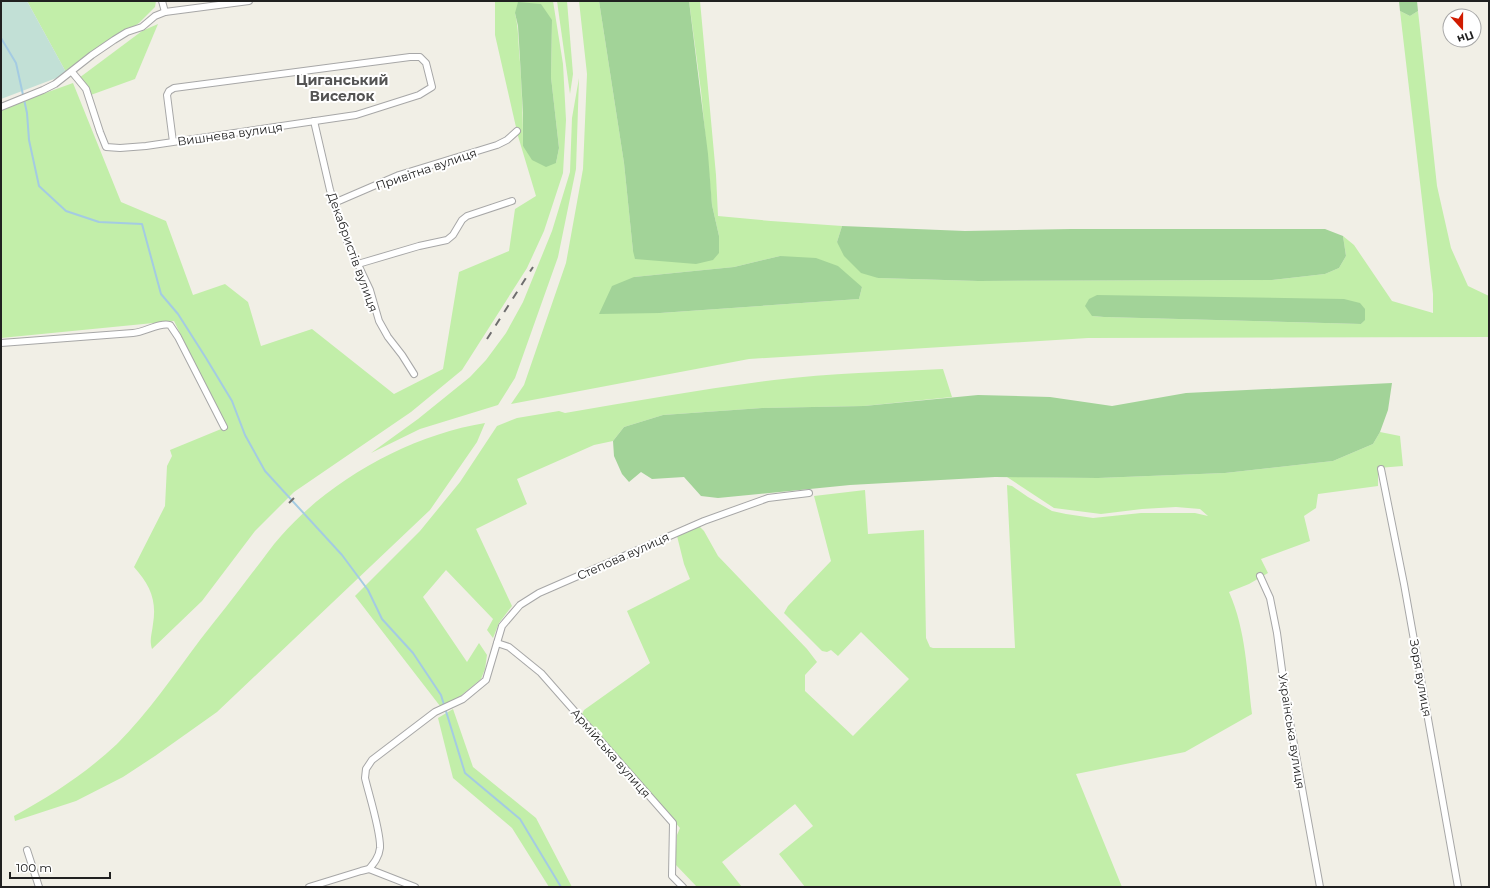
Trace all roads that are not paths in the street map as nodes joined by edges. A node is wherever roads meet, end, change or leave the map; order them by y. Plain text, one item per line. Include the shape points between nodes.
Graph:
1 (162, 1) edge
2 (250, 1) edge
3 (165, 12) junction
4 (72, 72) junction
5 (4, 106) edge
6 (314, 121) junction
7 (517, 131) dead end
8 (173, 142) junction
9 (512, 201) dead end
10 (334, 203) junction
11 (358, 264) junction
12 (1, 343) edge
13 (414, 374) dead end
14 (224, 427) dead end
15 (1381, 469) dead end
16 (809, 493) dead end
17 (1260, 576) dead end
18 (497, 643) junction
19 (27, 850) dead end
20 (369, 869) junction
21 (38, 887) edge
22 (310, 887) edge
23 (415, 887) edge
24 (683, 887) edge
25 (1320, 887) edge
26 (1458, 887) edge

1 - 3 street
2 - 3 street
3 - 4 street via 155,16 142,27 124,34
4 - 5 street via 55,84
4 - 8 street, Вишнева вулиця via 86,89 106,147 120,148
6 - 8 street, Вишнева вулиця
6 - 8 street, Вишнева вулиця via 365,113 419,95 432,88 425,60 417,57 171,89 167,95
6 - 10 street, Декабристів вулиця
7 - 10 street, Привітна вулиця via 508,140 497,145 399,175
9 - 11 street via 467,216 447,240
10 - 11 street, Декабристів вулиця
11 - 13 street, Декабристів вулиця via 372,295 379,321
12 - 14 street via 133,333 168,324 174,329
15 - 26 street, Зоря вулиця
16 - 18 street, Степова вулиця via 768,498 704,521 539,593 520,604 502,626
17 - 25 street, Українська вулиця via 1270,598
18 - 20 street, Степова вулиця via 486,680 463,699 418,724 372,760 366,769 365,778 380,846 378,856
18 - 24 street, Армійська вулиця via 509,647 541,673 673,823 672,876
19 - 21 street
20 - 22 street
20 - 23 street

